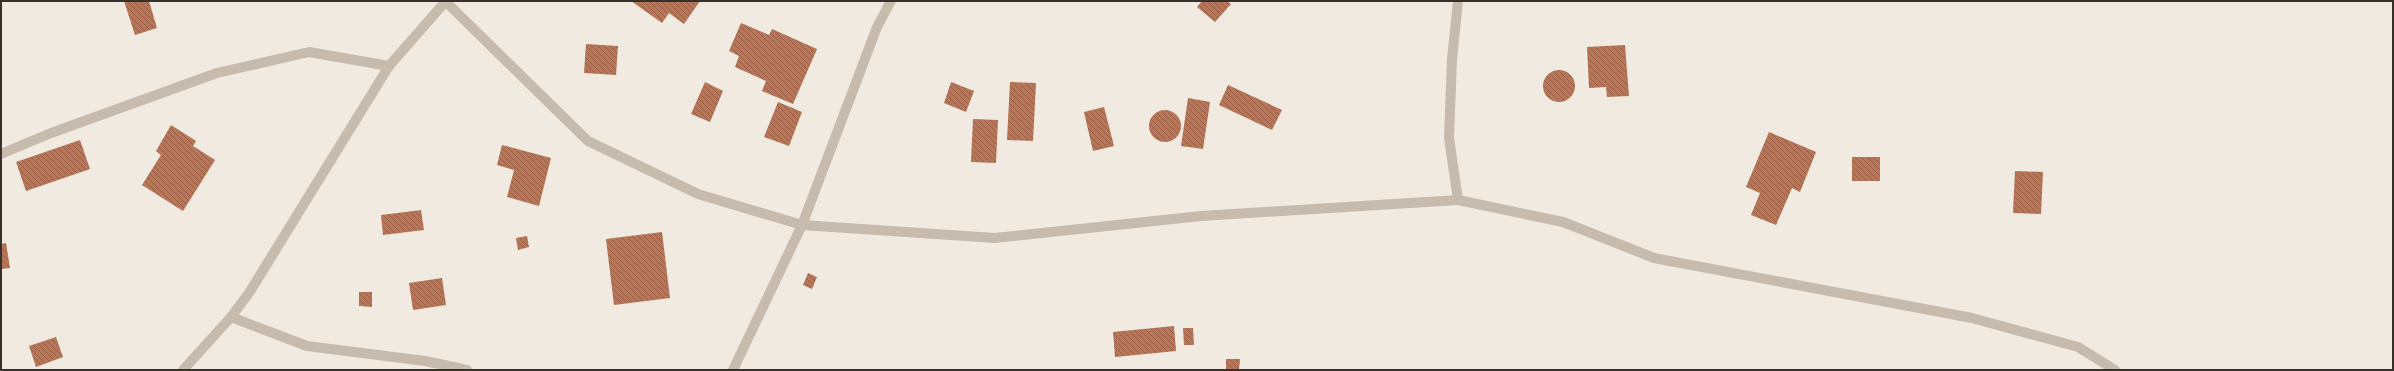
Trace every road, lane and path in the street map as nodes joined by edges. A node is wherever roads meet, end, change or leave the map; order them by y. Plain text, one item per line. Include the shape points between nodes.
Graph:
1 (446, 1) edge
2 (892, 1) edge
3 (1458, 1) edge
4 (389, 66) junction
5 (1, 154) edge
6 (1458, 200) junction
7 (802, 226) junction
8 (230, 317) junction
9 (183, 370) edge
10 (468, 370) edge
11 (733, 370) edge
12 (2115, 370) edge

1 - 4 street
1 - 7 street via 588,142 698,194
2 - 7 street via 877,27
3 - 6 street via 1452,58 1449,138
4 - 5 street via 310,52 216,73 51,133
4 - 8 street via 248,293
6 - 7 street via 1201,216 995,238
6 - 12 street via 1563,222 1654,258 1972,318 2078,348
7 - 11 street
8 - 9 street
8 - 10 street via 307,346 425,361

